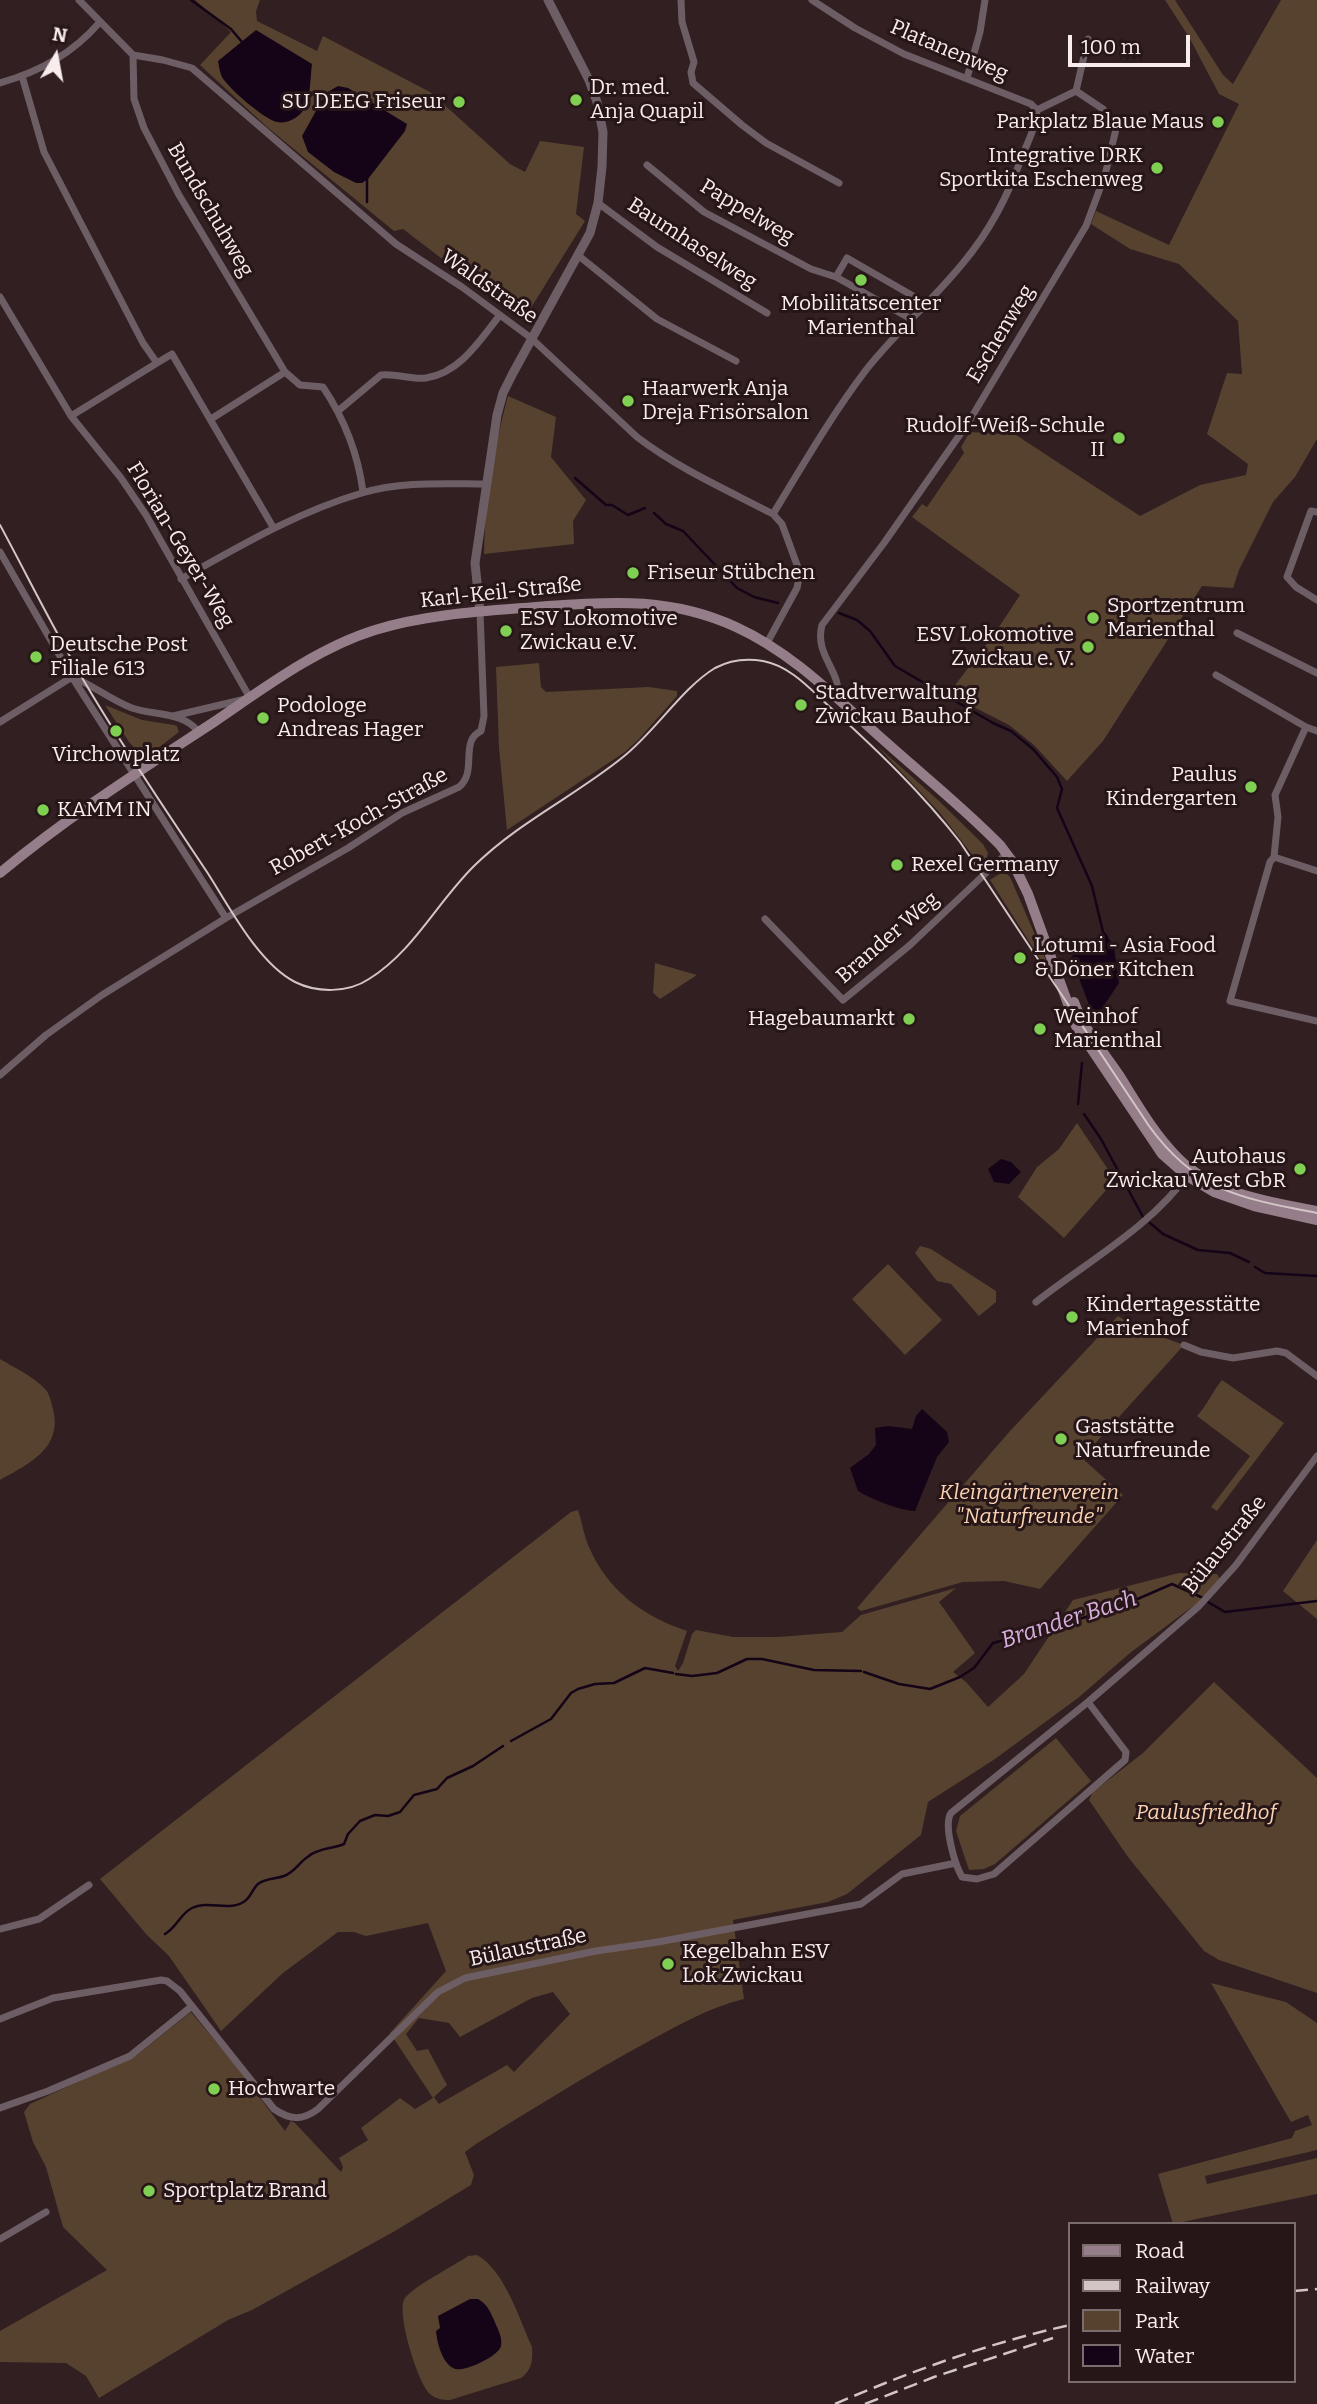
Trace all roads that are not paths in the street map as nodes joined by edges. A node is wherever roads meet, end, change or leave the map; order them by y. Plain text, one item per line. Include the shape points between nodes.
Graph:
1 (79, 0) edge
2 (548, 0) edge
3 (681, 0) edge
4 (812, 0) edge
5 (985, 0) edge
6 (100, 22) junction
7 (1088, 39) dead end
8 (133, 55) junction
9 (22, 76) junction
10 (967, 78) junction
11 (0, 83) edge
12 (1076, 91) junction
13 (1037, 110) junction
14 (646, 165) dead end
15 (839, 183) dead end
16 (598, 203) junction
17 (579, 256) junction
18 (836, 277) junction
19 (0, 297) edge
20 (927, 304) junction
21 (767, 313) dead end
22 (500, 315) junction
23 (911, 319) junction
24 (531, 338) junction
25 (736, 360) dead end
26 (157, 363) junction
27 (285, 372) junction
28 (338, 411) junction
29 (71, 416) junction
30 (211, 419) junction
31 (486, 484) junction
32 (363, 492) junction
33 (1314, 512) edge
34 (773, 514) junction
35 (273, 527) junction
36 (0, 552) edge
37 (181, 579) junction
38 (1317, 600) edge
39 (480, 612) junction
40 (1237, 633) dead end
41 (767, 643) junction
42 (1317, 673) edge
43 (1216, 675) dead end
44 (72, 677) junction
45 (838, 697) junction
46 (250, 698) junction
47 (173, 716) junction
48 (0, 722) edge
49 (1306, 727) junction
50 (1317, 731) edge
51 (199, 732) junction
52 (133, 775) junction
53 (1007, 853) junction
54 (1274, 856) junction
55 (1317, 871) edge
56 (0, 873) edge
57 (226, 918) junction
58 (765, 919) dead end
59 (1317, 1021) edge
60 (0, 1075) edge
61 (1189, 1173) junction
62 (1317, 1211) edge
63 (1317, 1220) edge
64 (1036, 1302) dead end
65 (1184, 1345) dead end
66 (1317, 1376) edge
67 (1317, 1456) edge
68 (1314, 1467) edge
69 (1088, 1702) junction
70 (956, 1863) junction
71 (89, 1885) dead end
72 (0, 1929) edge
73 (192, 2006) junction
74 (0, 2019) edge
75 (0, 2108) edge
76 (46, 2213) dead end
77 (0, 2239) edge

1 - 6 street
2 - 16 street via 597,102 603,132
3 - 15 street via 682,22 694,61 693,83 766,143
4 - 10 street, Platanenweg via 904,54
5 - 10 street
6 - 8 street
6 - 9 street via 66,54
7 - 12 street
8 - 22 street, Waldstraße via 192,68 396,244
8 - 27 street, Bundschuhweg via 134,99 144,128
9 - 11 street
9 - 26 street via 44,152
10 - 13 street, Platanenweg
12 - 13 street
12 - 45 street, Eschenweg via 1103,109 1116,129 1086,226 968,423 822,625 818,637 839,687
13 - 20 street via 1019,166 995,216 965,261
14 - 18 street, Pappelweg via 704,212 811,269
16 - 17 street
16 - 21 street, Baumhaselweg via 657,247
17 - 24 street
17 - 25 street via 657,319
18 - 20 street via 847,258
18 - 23 street, Pappelweg
19 - 29 street, Florian-Geyer-Weg
20 - 23 street
22 - 24 street, Waldstraße
22 - 28 street via 455,367 425,378 381,375
23 - 34 street via 831,418
24 - 31 street via 496,415
24 - 34 street, Waldstraße via 656,452
26 - 29 street
26 - 30 street via 172,354
27 - 28 street via 300,385 323,387
27 - 30 street
28 - 32 street via 354,445
29 - 37 street, Florian-Geyer-Weg via 146,515
30 - 35 street
31 - 32 street
31 - 39 street via 475,563
32 - 35 street
33 - 38 street via 1287,577
34 - 41 street via 782,524 800,573
35 - 37 street
36 - 44 street
37 - 46 street, Florian-Geyer-Weg
39 - 41 main road, Karl-Keil-Straße via 643,602 701,614
39 - 46 main road, Karl-Keil-Straße via 423,619 368,633 312,659
39 - 57 street, Robert-Koch-Straße via 484,716 481,731 470,741 466,782 402,813
40 - 42 street
41 - 45 main road, Karl-Keil-Straße
43 - 49 street
44 - 47 street, Karl-Keil-Straße via 135,709
44 - 48 street
44 - 52 street
45 - 53 main road, Karl-Keil-Straße
46 - 47 street, Karl-Keil-Straße
46 - 51 main road, Karl-Keil-Straße
47 - 51 street, Karl-Keil-Straße
49 - 50 street
49 - 54 street via 1275,795
51 - 52 main road
52 - 56 main road via 47,834
52 - 57 street
53 - 58 street, Brander Weg via 910,945 843,1000
53 - 61 main road, Karl-Keil-Straße via 1036,913 1076,1026 1153,1142 1172,1164
54 - 55 street
54 - 59 street via 1230,1001
57 - 60 street, Robert-Koch-Straße via 102,995
61 - 62 main road via 1232,1191
61 - 63 main road via 1214,1192 1237,1201
61 - 64 street via 1147,1221
65 - 66 street via 1233,1358 1286,1353
67 - 68 street, Bülaustraße
68 - 69 street, Bülaustraße via 1210,1595
69 - 70 street, Bülaustraße via 951,1813 947,1822
69 - 70 street via 1126,1752 1125,1760 993,1874 967,1879
70 - 73 street, Bülaustraße via 902,1874 861,1904 465,1978 438,1992 318,2109 299,2119 274,2109
71 - 72 street via 39,1919
73 - 74 street, Bülaustraße via 167,1981 53,1998
73 - 75 street via 130,2056
76 - 77 street

